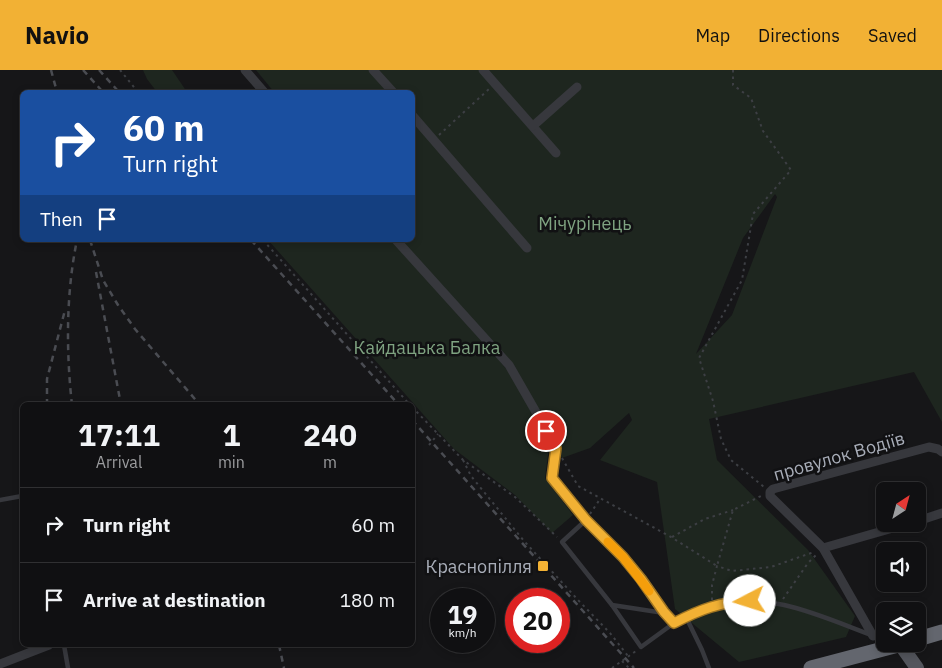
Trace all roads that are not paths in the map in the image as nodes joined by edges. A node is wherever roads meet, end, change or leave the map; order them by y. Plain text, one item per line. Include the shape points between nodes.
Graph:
1 (244, 70) edge
2 (373, 70) edge
3 (483, 70) edge
4 (577, 87) dead end
5 (262, 90) edge
6 (391, 90) edge
7 (415, 118) edge
8 (533, 126) junction
9 (556, 153) dead end
10 (398, 242) edge
11 (527, 248) dead end
12 (556, 448) joint
13 (942, 452) edge
14 (20, 496) edge
15 (0, 500) edge
16 (942, 514) edge
17 (926, 519) edge
18 (586, 520) junction
19 (879, 532) edge
20 (823, 548) junction
21 (612, 605) junction
22 (664, 612) junction
23 (686, 617) junction
24 (674, 623) junction
25 (942, 632) edge
26 (873, 636) junction
27 (876, 637) edge
28 (926, 637) edge
29 (44, 647) edge
30 (64, 647) edge
31 (876, 650) edge
32 (906, 652) edge
33 (0, 664) edge
34 (68, 668) edge
35 (709, 668) edge
36 (811, 668) edge
37 (917, 668) edge

1 - 5 street
2 - 6 street
3 - 8 street
4 - 8 street
7 - 11 street
8 - 9 street
10 - 12 street via 508,365
12 - 18 lane via 552,478
13 - 20 street, провулок Водіїв via 929,447 773,489 770,496
14 - 15 lane
16 - 17 street
18 - 21 lane via 562,542
18 - 22 lane via 623,557
19 - 20 street
20 - 26 street, провулок Водіїв
21 - 22 lane
21 - 24 lane via 641,647
22 - 24 lane
23 - 24 lane
23 - 26 lane via 712,606 750,601 818,614
23 - 35 lane
25 - 28 highway
26 - 27 lane
29 - 33 street
30 - 34 lane
31 - 36 highway
32 - 37 main road

